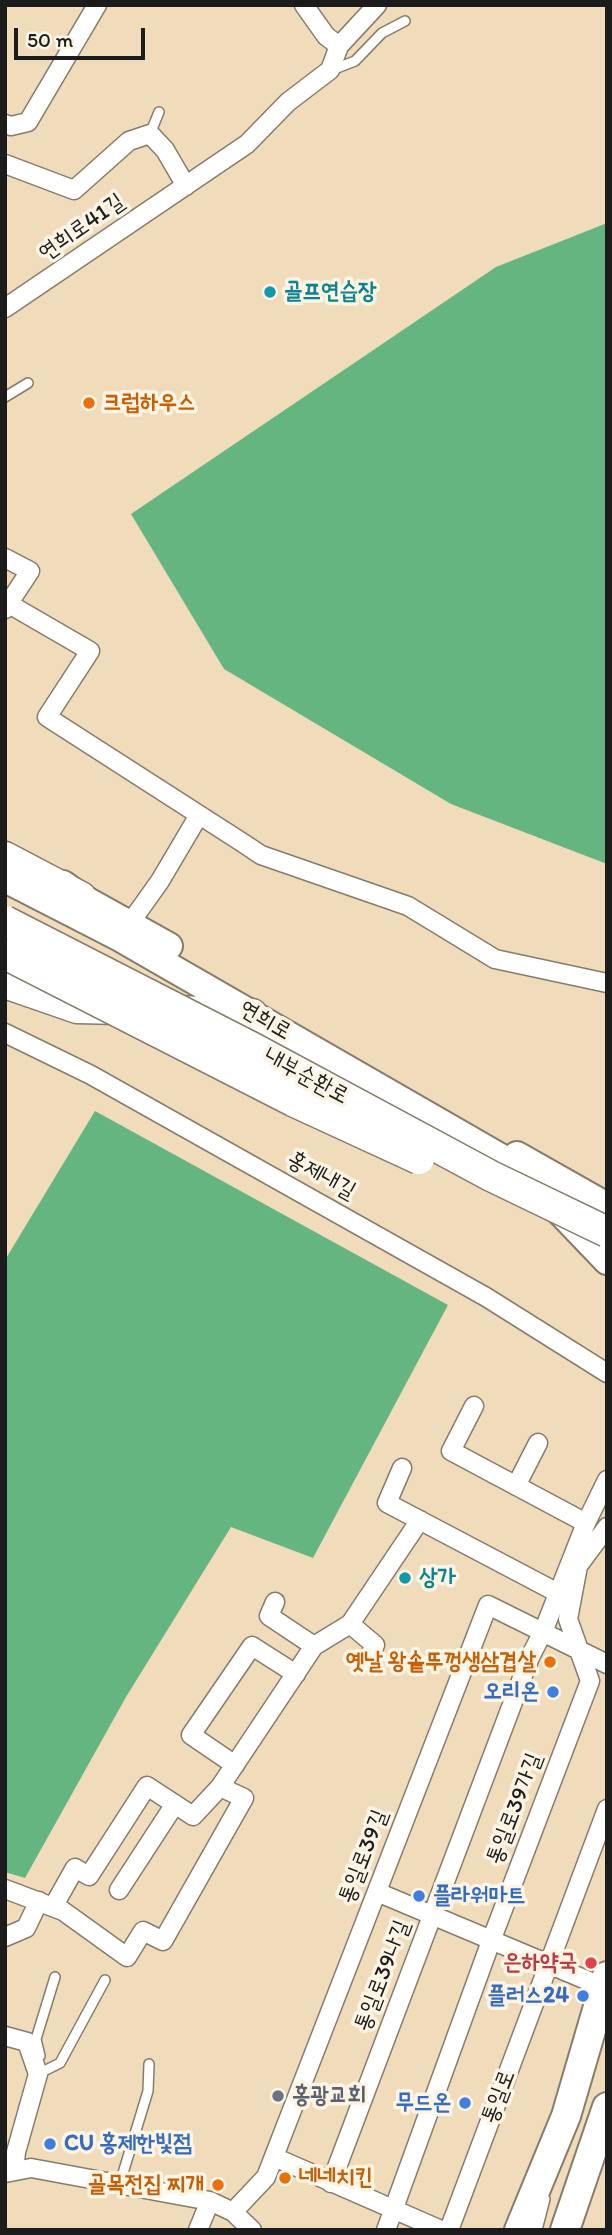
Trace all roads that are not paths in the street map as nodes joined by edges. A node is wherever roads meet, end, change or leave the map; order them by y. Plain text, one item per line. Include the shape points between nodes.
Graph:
1 (97, 5) edge
2 (304, 5) edge
3 (368, 8) edge
4 (405, 21) dead end
5 (339, 46) junction
6 (330, 70) junction
7 (159, 113) dead end
8 (5, 124) edge
9 (150, 134) junction
10 (5, 164) edge
11 (186, 186) junction
12 (5, 309) edge
13 (28, 383) dead end
14 (5, 397) edge
15 (5, 558) edge
16 (7, 607) edge
17 (199, 815) junction
18 (5, 843) edge
19 (5, 858) edge
20 (5, 879) edge
21 (81, 897) junction
22 (5, 921) edge
23 (126, 930) junction
24 (5, 954) edge
25 (5, 983) edge
26 (607, 983) edge
27 (252, 1014) junction
28 (5, 1033) edge
29 (607, 1206) edge
30 (607, 1232) edge
31 (607, 1251) edge
32 (607, 1261) edge
33 (607, 1373) edge
34 (474, 1406) dead end
35 (538, 1443) dead end
36 (402, 1468) dead end
37 (607, 1480) edge
38 (516, 1486) junction
39 (420, 1520) junction
40 (586, 1523) junction
41 (607, 1527) edge
42 (555, 1600) junction
43 (275, 1602) dead end
44 (568, 1619) junction
45 (350, 1624) junction
46 (543, 1632) junction
47 (314, 1646) junction
48 (580, 1652) junction
49 (367, 1661) dead end
50 (607, 1664) edge
51 (296, 1674) junction
52 (235, 1765) junction
53 (220, 1787) junction
54 (175, 1804) junction
55 (607, 1809) edge
56 (5, 1889) edge
57 (119, 1890) dead end
58 (377, 1892) junction
59 (46, 1904) junction
60 (432, 1916) junction
61 (5, 1937) edge
62 (491, 1941) junction
63 (549, 1965) junction
64 (55, 1977) dead end
65 (105, 1980) dead end
66 (605, 1981) edge
67 (5, 2036) edge
68 (149, 2064) dead end
69 (38, 2074) junction
70 (607, 2107) edge
71 (566, 2116) junction
72 (274, 2157) junction
73 (10, 2172) edge
74 (550, 2182) dead end
75 (120, 2183) junction
76 (331, 2183) junction
77 (547, 2194) dead end
78 (210, 2201) junction
79 (393, 2210) junction
80 (233, 2212) junction
81 (198, 2230) edge
82 (253, 2230) edge
83 (386, 2230) edge
84 (441, 2230) edge
85 (449, 2230) edge
86 (519, 2230) edge
87 (537, 2230) edge
88 (565, 2230) edge

1 - 8 street via 28,122
2 - 5 street
3 - 5 street
4 - 6 lane via 382,33 355,61
5 - 6 street
6 - 11 street, 연희로41길 via 288,102 247,144
7 - 9 lane
9 - 10 street via 130,141 74,190
9 - 11 street
11 - 12 street, 연희로41길
13 - 14 lane
15 - 16 street via 30,571
16 - 17 street via 90,652 47,717
17 - 23 street
17 - 26 street via 261,855 408,905 495,959
18 - 21 main road
19 - 21 highway
20 - 23 main road, 연희로
21 - 23 main road
22 - 30 highway, 내부순환로, bridge
23 - 27 main road, 연희로
23 - 29 main road
24 - 31 highway, 내부순환로, bridge via 293,1101
25 - 27 highway, bridge via 77,1008
27 - 32 main road, 연희로 via 516,1166
28 - 33 street, 홍제내길 via 91,1075 485,1297
34 - 38 street via 451,1451
35 - 38 street
36 - 39 street via 387,1503
37 - 40 street, 통일로39나길
38 - 40 street
39 - 42 street
39 - 45 street
40 - 42 street, 통일로39나길
41 - 44 street via 578,1566
42 - 44 street
42 - 46 street, 통일로39나길
43 - 47 street via 269,1616
44 - 48 street, 통일로39가길
45 - 47 street
45 - 49 street via 375,1644
46 - 48 street, 통일로39길
46 - 58 street, 통일로39길 via 488,1605
46 - 60 street, 통일로39나길
47 - 51 street
48 - 50 street
48 - 62 street, 통일로39가길 via 590,1681
51 - 52 street
51 - 52 street via 252,1646 191,1735
52 - 53 street
53 - 54 street via 192,1816
53 - 59 street via 244,1798 163,1941 143,1931 127,1957
54 - 57 street
54 - 59 street via 147,1786 89,1875 75,1868
55 - 63 street, 통일로
56 - 59 street
58 - 60 street
58 - 72 street, 통일로39길
59 - 61 street via 26,1928
60 - 62 street
60 - 76 street, 통일로39나길
62 - 63 street
62 - 79 street, 통일로39가길
63 - 66 street
63 - 85 street, 통일로
64 - 69 lane via 36,2039 42,2063
65 - 69 lane via 60,2063
66 - 71 main road
67 - 69 street via 27,2042
68 - 75 lane via 148,2091
69 - 73 street
70 - 88 main road
71 - 74 lane
71 - 86 main road
72 - 76 street
72 - 80 street, 통일로39길 via 266,2177
73 - 75 street via 31,2168
75 - 78 street
76 - 79 street
77 - 87 lane
78 - 80 street
78 - 81 street
79 - 83 street, 통일로39가길
79 - 84 street
80 - 82 street

